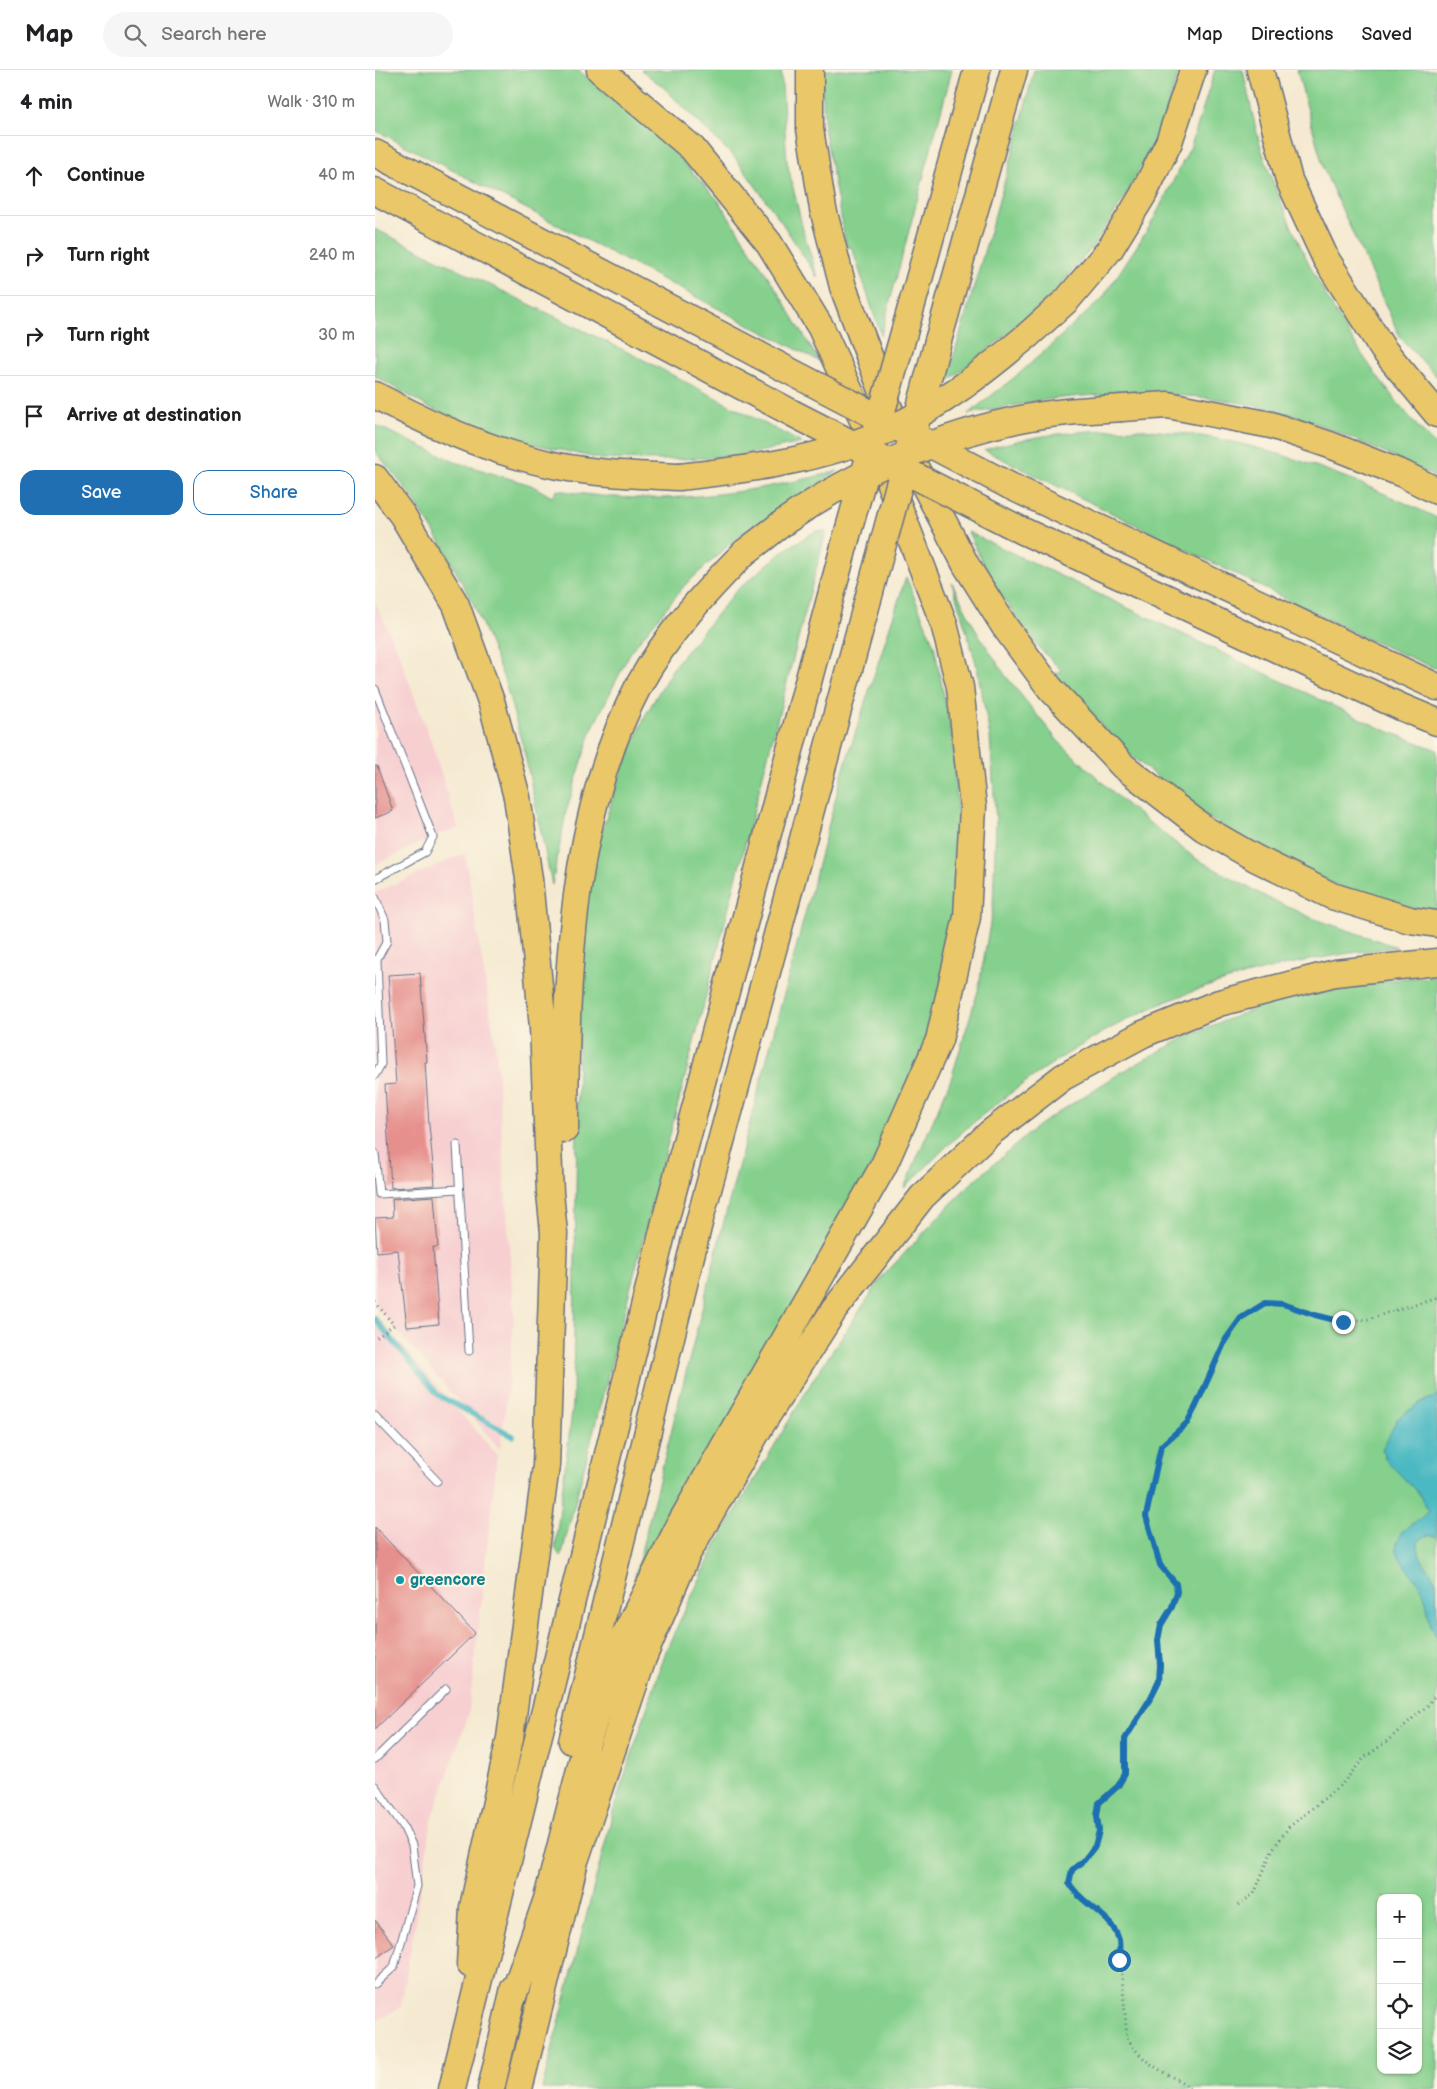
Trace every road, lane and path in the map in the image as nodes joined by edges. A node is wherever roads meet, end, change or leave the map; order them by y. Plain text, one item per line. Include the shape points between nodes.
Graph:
1 (600, 70) edge
2 (810, 70) edge
3 (977, 70) edge
4 (1014, 70) edge
5 (1193, 70) edge
6 (1260, 70) edge
7 (375, 153) edge
8 (375, 191) edge
9 (375, 198) edge
10 (418, 213) junction
11 (375, 395) edge
12 (1437, 414) edge
13 (375, 478) edge
14 (1437, 491) edge
15 (1437, 687) edge
16 (375, 689) edge
17 (1437, 722) edge
18 (375, 879) edge
19 (375, 896) edge
20 (1437, 924) edge
21 (1437, 962) edge
22 (375, 1075) edge
23 (457, 1146) dead end
24 (375, 1152) edge
25 (459, 1189) junction
26 (554, 1234) junction
27 (1437, 1297) edge
28 (375, 1302) edge
29 (377, 1338) edge
30 (469, 1351) dead end
31 (375, 1416) edge
32 (437, 1481) dead end
33 (654, 1579) junction
34 (446, 1690) dead end
35 (1437, 1694) edge
36 (375, 1759) edge
37 (375, 1786) edge
38 (576, 1858) junction
39 (1238, 1905) dead end
40 (375, 1984) edge
41 (510, 2005) junction
42 (467, 2024) junction
43 (452, 2089) edge
44 (491, 2089) edge
45 (519, 2089) edge
46 (1189, 2089) edge

1 - 33 highway via 692,148 769,243 821,328 875,446 944,624 960,687 973,807 967,917 939,1040 884,1165 680,1524
2 - 20 highway via 810,128 823,209 843,287 899,436 966,565 1050,688 1123,766 1206,830 1332,896 1410,920
3 - 42 highway, bridge via 846,538 667,1214
4 - 41 highway, bridge via 700,1219
5 - 11 highway, bridge via 1169,142 1143,195 1110,249 1067,300 971,382 890,429 797,460 757,468 679,477 614,473 559,466 501,451 422,420
6 - 12 highway via 1289,180 1326,259 1383,349
7 - 15 highway, bridge via 1010,486
8 - 10 highway
9 - 10 highway
10 - 17 highway, bridge via 792,413 1023,531
13 - 26 highway via 403,516 456,606 492,704 517,797 529,879 543,1028
14 - 26 highway, bridge via 1403,474 1271,425 1168,406 1122,408 1032,417 985,427 893,459 787,519 745,552 705,592 673,632 639,685 612,746 587,832 573,924 567,1010 565,1192
16 - 18 lane via 433,837 425,852
19 - 22 lane via 385,920 387,941 377,959 381,1064
21 - 38 highway via 1335,973 1219,1003 1143,1034 1063,1077 990,1132 922,1197 834,1310 761,1425 687,1554 643,1658
23 - 25 lane
24 - 25 lane via 379,1194
25 - 30 lane
26 - 42 highway via 546,1466 510,1738 473,1907
27 - 46 path via 1368,1319 1343,1322 1283,1304 1265,1303 1241,1318 1226,1339 1187,1423 1161,1446 1146,1516 1160,1565 1176,1584 1177,1592 1161,1625 1159,1681 1125,1739 1125,1774 1118,1786 1099,1803 1099,1831 1095,1846 1072,1870 1069,1883 1074,1894 1110,1924 1119,1940 1127,2038 1148,2063
28 - 29 path via 394,1325
31 - 32 lane
33 - 38 highway via 599,1753
33 - 41 highway via 622,1641 587,1742 547,1899
34 - 36 lane
35 - 39 path via 1364,1758 1342,1784 1289,1826 1273,1850 1254,1894
37 - 40 lane via 412,1845 417,1886 394,1967
38 - 45 highway
41 - 44 highway
42 - 43 highway

